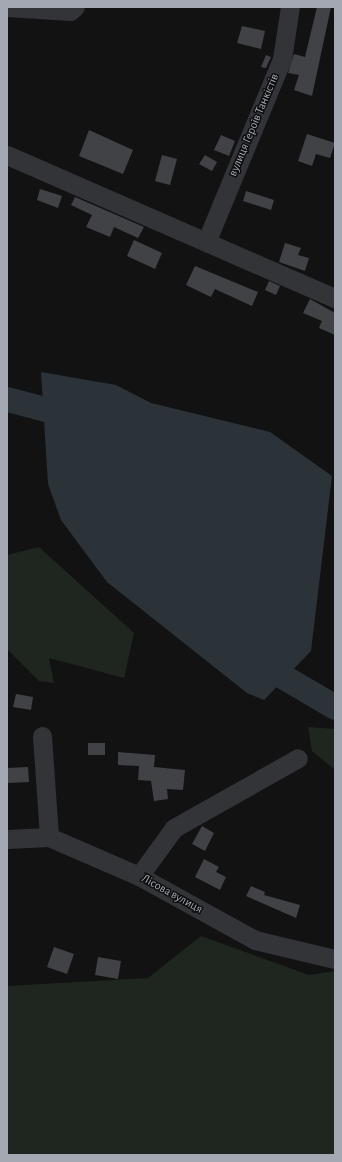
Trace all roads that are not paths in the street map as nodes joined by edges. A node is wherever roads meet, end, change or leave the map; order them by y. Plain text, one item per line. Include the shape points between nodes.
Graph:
1 (7, 7) edge
2 (75, 7) edge
3 (290, 7) edge
4 (7, 155) edge
5 (206, 240) junction
6 (335, 298) edge
7 (42, 736) dead end
8 (298, 758) dead end
9 (50, 837) junction
10 (7, 839) edge
11 (139, 876) junction
12 (335, 959) edge

1 - 2 street via 70,11
3 - 5 street, вулиця Героїв Танкістів via 282,59
4 - 5 street
5 - 6 street
7 - 9 street
8 - 11 street via 174,828
9 - 10 street, Лісова вулиця
9 - 11 street, Лісова вулиця
11 - 12 street, Лісова вулиця via 255,940

